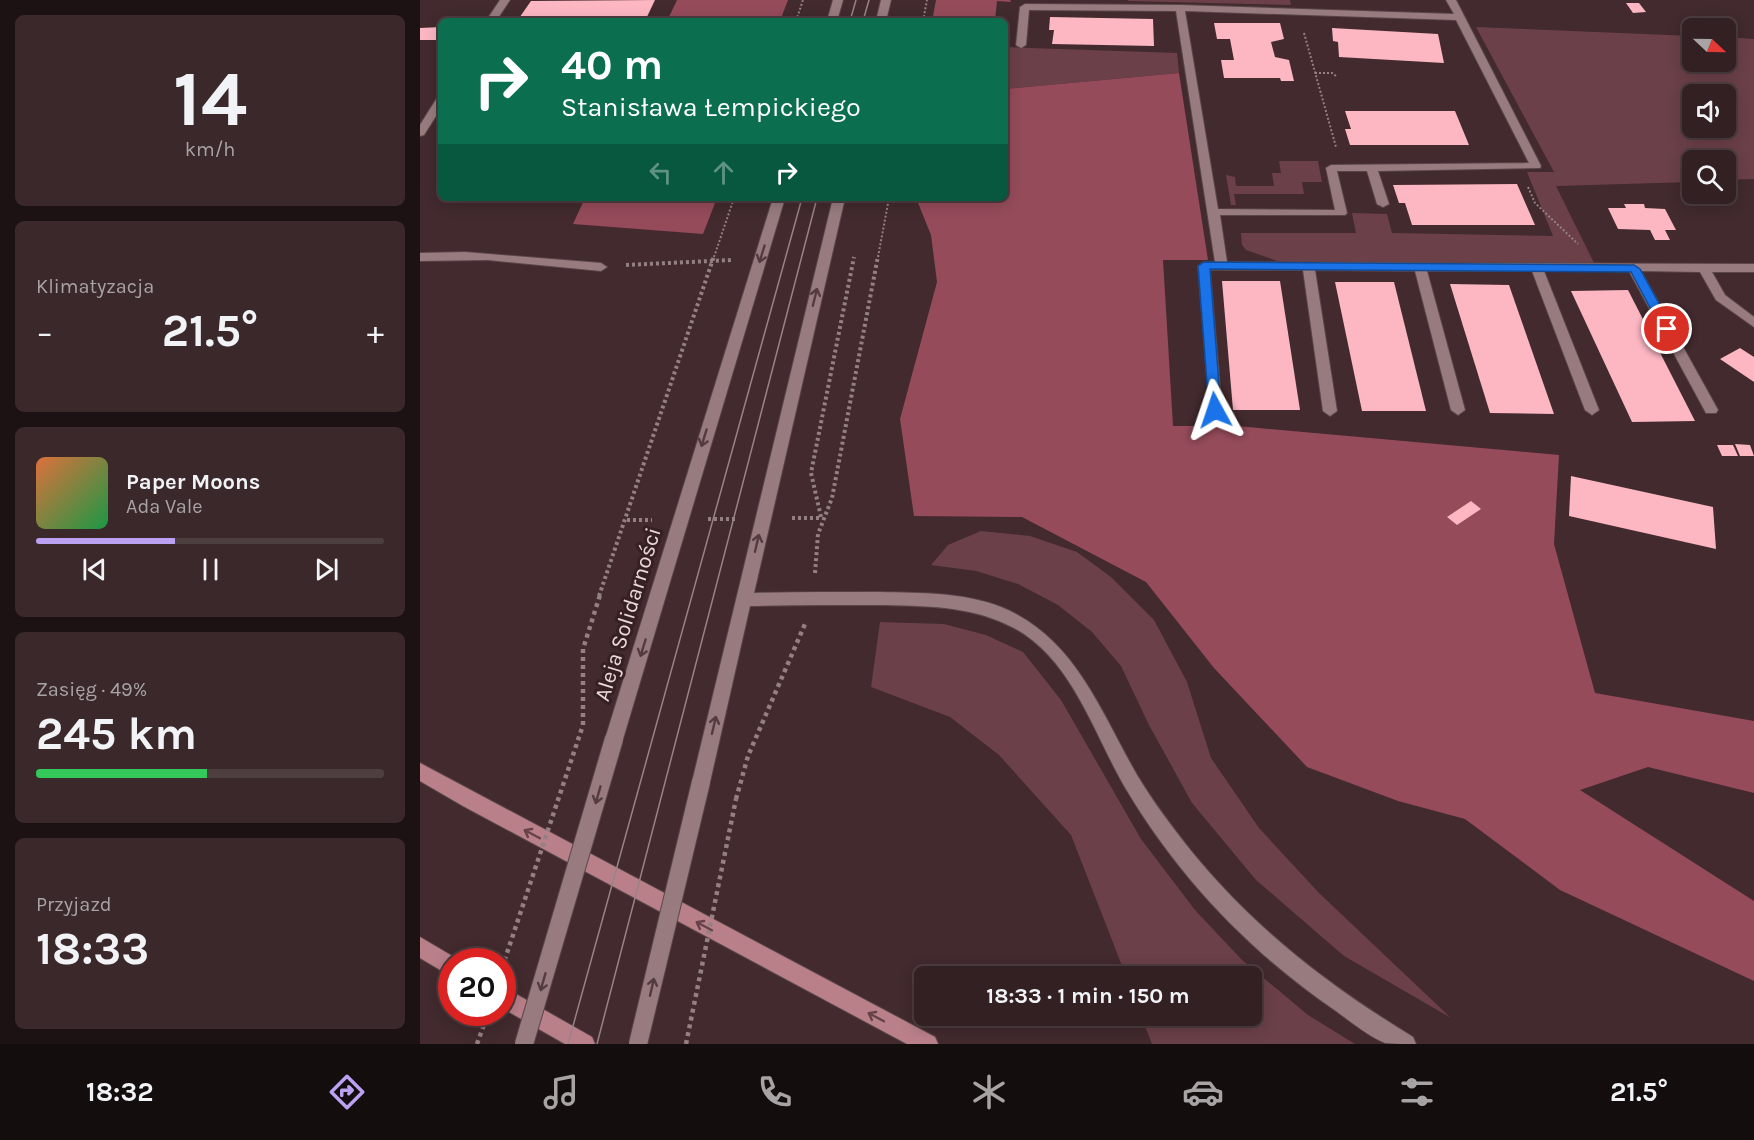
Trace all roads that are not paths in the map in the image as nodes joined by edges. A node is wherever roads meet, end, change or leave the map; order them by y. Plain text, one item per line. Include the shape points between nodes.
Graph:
1 (505, 0) edge
2 (838, 0) edge
3 (886, 0) edge
4 (1451, 0) edge
5 (1180, 8) junction
6 (1460, 17) junction
7 (493, 18) edge
8 (833, 18) edge
9 (882, 18) edge
10 (1021, 45) dead end
11 (438, 105) edge
12 (420, 133) edge
13 (1372, 168) junction
14 (778, 201) edge
15 (838, 201) edge
16 (1383, 204) dead end
17 (1215, 212) junction
18 (420, 257) edge
19 (1222, 266) junction
20 (1308, 266) junction
21 (602, 267) road end
22 (1420, 267) junction
23 (1537, 268) junction
24 (1754, 268) edge
25 (1634, 269) junction
26 (1705, 269) junction
27 (1754, 323) edge
28 (1215, 410) dead end
29 (1458, 410) dead end
30 (1592, 410) dead end
31 (1711, 410) dead end
32 (1330, 411) dead end
33 (744, 600) junction
34 (420, 771) edge
35 (420, 947) edge
36 (438, 958) edge
37 (516, 1004) edge
38 (524, 1044) edge
39 (585, 1044) edge
40 (638, 1044) edge
41 (928, 1044) edge
42 (1406, 1044) edge

1 - 7 street
2 - 8 street
3 - 9 street
4 - 6 street
5 - 6 street
5 - 10 street via 1025,7
5 - 17 street
6 - 13 street via 1536,166
11 - 12 street
13 - 16 street
13 - 17 street via 1330,168 1341,213
14 -> 38 street, Aleja Solidarności, bridge
33 -> 15 street
17 - 19 street
18 - 21 street via 530,259
19 - 20 street
19 - 28 street via 1204,266
20 - 22 street
20 - 32 street
22 - 23 street
22 - 29 street
23 - 25 street
23 - 30 street
24 - 26 street
25 - 26 street
25 - 31 street
26 - 27 street via 1720,297
40 -> 33 street, bridge
33 - 42 street via 922,599 976,606 1019,623 1056,653 1077,677 1131,781 1221,900 1283,960
41 -> 34 main road
35 - 36 main road
37 - 39 main road

